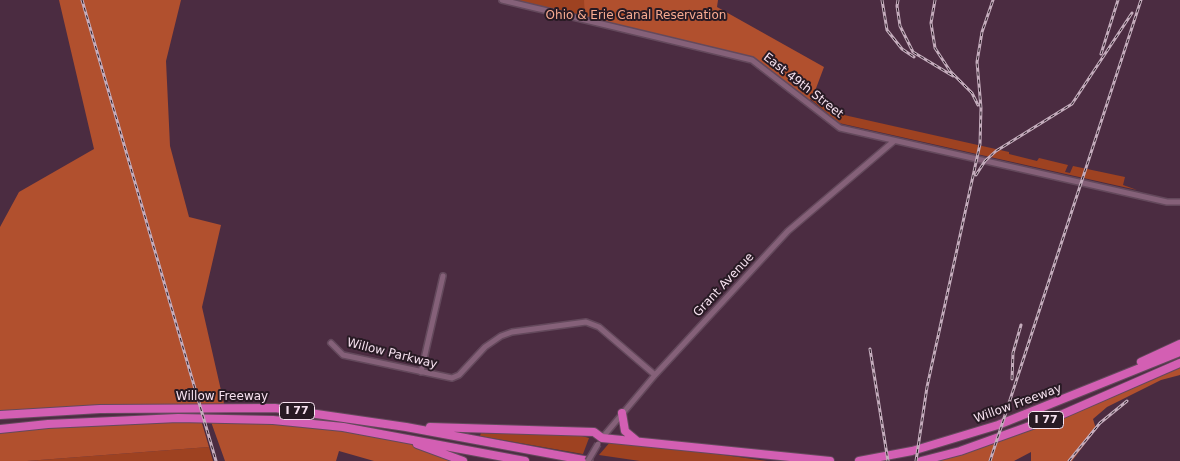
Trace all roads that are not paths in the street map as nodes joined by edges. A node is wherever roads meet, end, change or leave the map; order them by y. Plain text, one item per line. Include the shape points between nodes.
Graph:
1 (502, 0) edge
2 (894, 141) junction
3 (1180, 202) edge
4 (443, 276) dead end
5 (331, 343) dead end
6 (1180, 344) edge
7 (1180, 352) edge
8 (1180, 362) edge
9 (421, 372) junction
10 (655, 376) junction
11 (1111, 379) junction
12 (622, 413) junction
13 (0, 416) edge
14 (406, 427) junction
15 (0, 429) edge
16 (397, 436) junction
17 (600, 441) junction
18 (637, 441) junction
19 (463, 461) edge
20 (525, 461) edge
21 (589, 461) edge
22 (830, 461) edge
23 (859, 461) edge
24 (921, 461) edge

1 - 2 street, East 49th Street via 752,60 833,125
2 - 3 street, East 49th Street via 1167,202
2 - 10 street, Grant Avenue via 788,231
4 - 9 street
5 - 9 street, Willow Parkway via 343,354
6 - 11 highway
7 - 11 highway, Willow Freeway / I 77
8 - 24 highway, Willow Freeway / I 77 via 1063,414 960,451
9 - 10 street, Willow Parkway via 442,378 456,377 485,347 501,336 582,321 599,327
10 - 12 street, Grant Avenue
11 - 23 highway, Willow Freeway / I 77 via 998,425 912,451
12 - 17 street, Grant Avenue
12 - 18 highway via 625,431
13 - 14 highway, Willow Freeway / I 77 via 100,409 275,408
14 - 17 highway via 594,432
14 - 21 highway, Willow Freeway / I 77
15 - 16 highway, Willow Freeway / I 77 via 178,418 273,420
16 - 19 highway
16 - 20 highway, Willow Freeway / I 77
17 - 18 highway
17 - 21 street, Grant Avenue, bridge
18 - 22 highway

